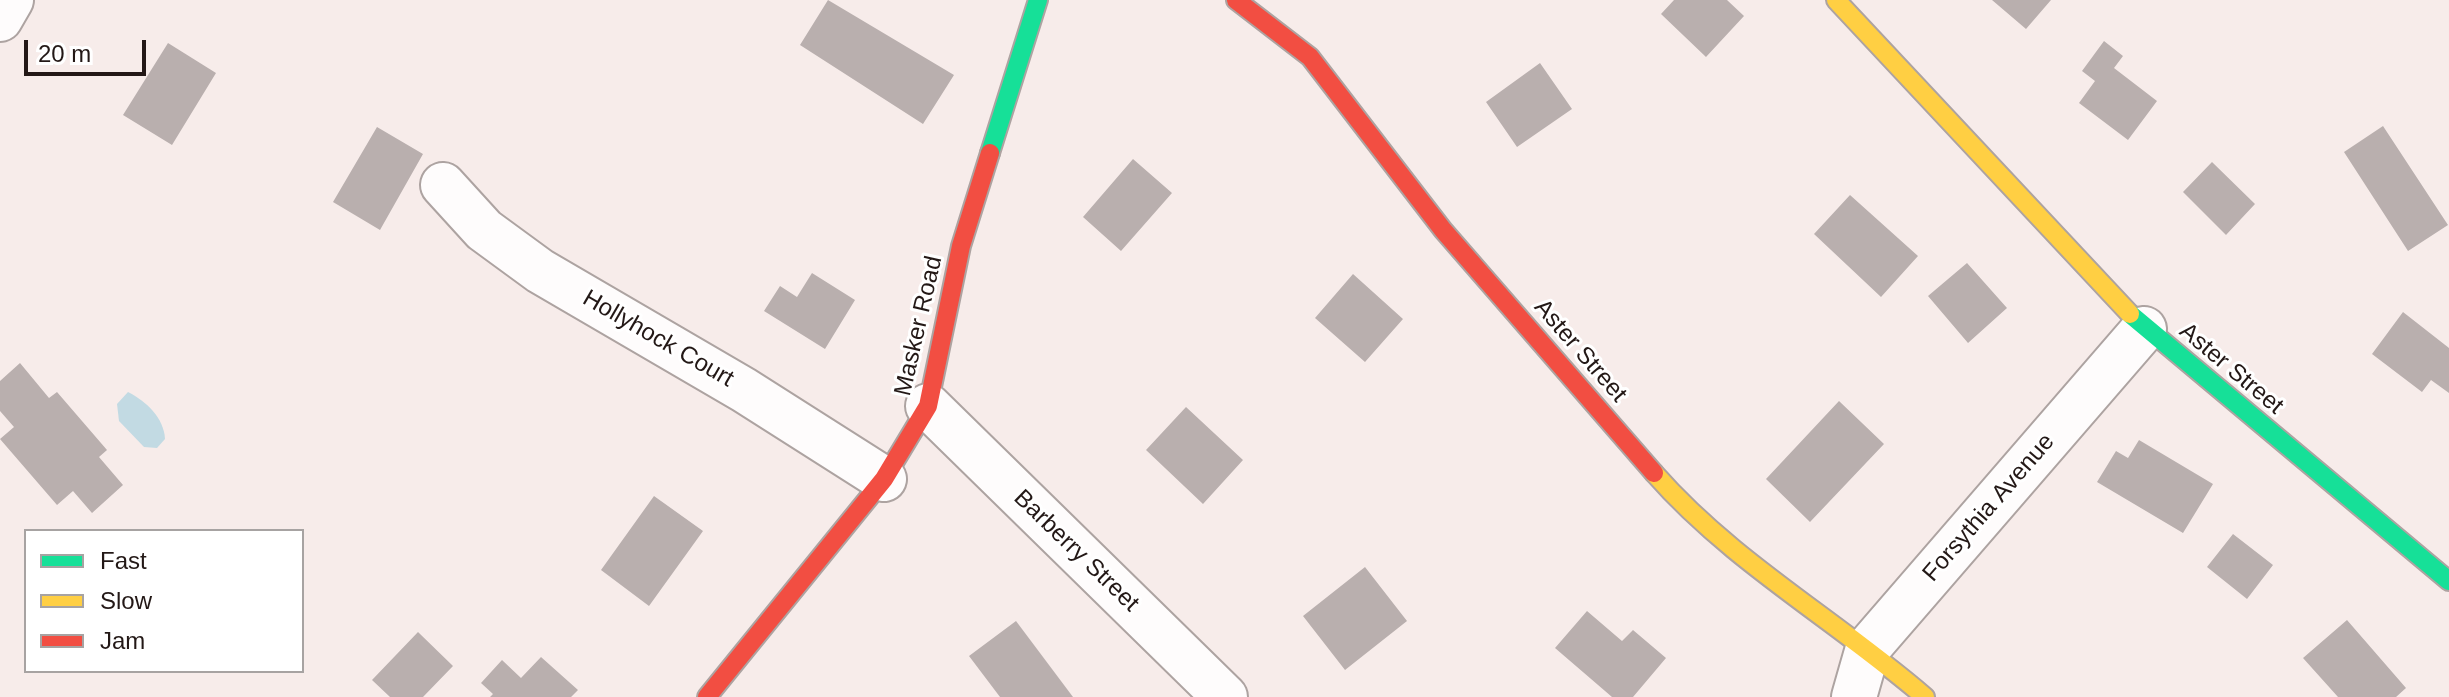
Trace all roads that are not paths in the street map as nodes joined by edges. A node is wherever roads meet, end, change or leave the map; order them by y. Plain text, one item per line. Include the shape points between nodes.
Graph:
1 (11, 0) edge
2 (1038, 0) edge
3 (1236, 0) edge
4 (1836, 0) edge
5 (0, 19) edge
6 (443, 185) dead end
7 (2144, 329) junction
8 (928, 406) junction
9 (884, 479) junction
10 (2449, 581) edge
11 (1868, 648) junction
12 (707, 697) edge
13 (1225, 697) edge
14 (1854, 697) edge
15 (1925, 697) edge

1 - 5 street
2 - 8 street, Masker Road via 961,246
3 - 11 street, Aster Street via 1310,57 1443,230 1691,515 1810,611
4 - 7 street, Aster Street
6 - 9 street, Hollyhock Court via 484,230 540,271
7 - 10 street, Aster Street
7 - 11 street, Forsythia Avenue
8 - 9 street, Masker Road
8 - 13 street, Barberry Street
9 - 12 street, Masker Road
11 - 14 street, Forsythia Avenue
11 - 15 street, Aster Street

